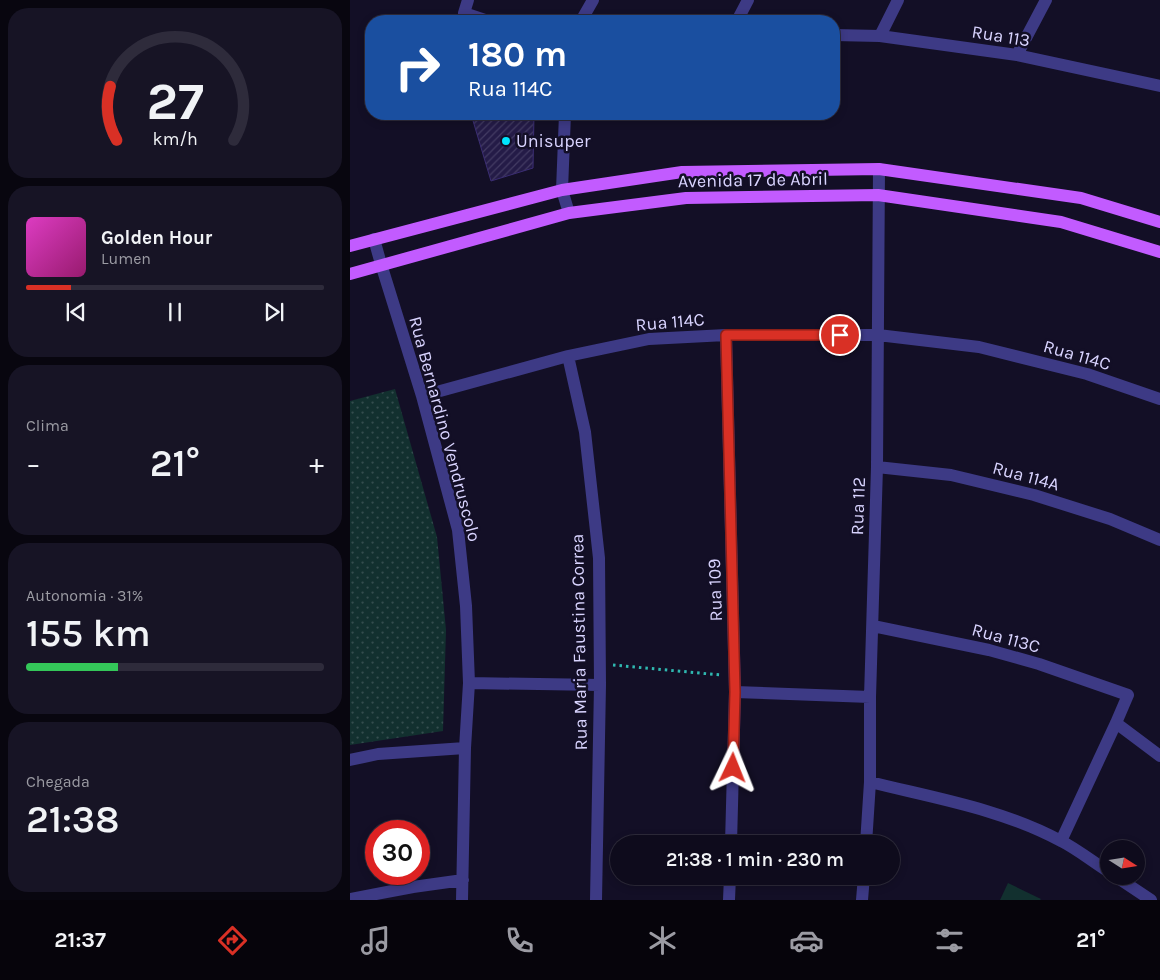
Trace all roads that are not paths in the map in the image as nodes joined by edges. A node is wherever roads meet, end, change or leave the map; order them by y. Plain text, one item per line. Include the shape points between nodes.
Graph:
1 (468, 0) edge
2 (592, 0) edge
3 (748, 0) edge
4 (898, 0) edge
5 (1046, 0) edge
6 (464, 15) edge
7 (584, 15) edge
8 (740, 15) edge
9 (840, 35) edge
10 (880, 36) junction
11 (1017, 55) junction
12 (1159, 83) edge
13 (564, 120) edge
14 (879, 170) junction
15 (562, 190) junction
16 (878, 195) junction
17 (569, 213) junction
18 (1160, 222) edge
19 (374, 239) junction
20 (350, 246) edge
21 (1160, 252) edge
22 (381, 264) junction
23 (350, 274) edge
24 (726, 335) junction
25 (878, 335) junction
26 (568, 356) junction
27 (422, 396) junction
28 (1160, 399) edge
29 (877, 467) junction
30 (1160, 540) edge
31 (873, 626) junction
32 (469, 683) junction
33 (600, 685) junction
34 (735, 692) junction
35 (870, 697) junction
36 (1116, 723) junction
37 (465, 748) junction
38 (1160, 756) edge
39 (350, 760) edge
40 (870, 782) junction
41 (731, 835) edge
42 (867, 835) edge
43 (1061, 841) junction
44 (1100, 866) edge
45 (464, 880) junction
46 (730, 885) edge
47 (863, 885) edge
48 (1128, 885) edge
49 (350, 899) edge
50 (462, 900) edge
51 (596, 900) edge
52 (729, 900) edge
53 (862, 900) edge
54 (1151, 900) edge

1 - 6 street
2 - 7 street
3 - 8 street
4 - 10 street
5 - 11 street
9 - 10 street, Rua 113
10 - 11 street, Rua 113
11 - 12 street, Rua 113
13 - 15 street
14 - 15 main road, Avenida 17 de Abril via 682,172
14 - 16 street, Rua 112
14 - 18 main road, Avenida 17 de Abril via 1081,198
15 - 17 street
15 - 19 main road, Avenida 17 de Abril
16 - 17 main road, Avenida 17 de Abril via 686,198
16 - 21 main road, Avenida 17 de Abril via 1061,222
16 - 25 street, Rua 112
17 - 22 main road, Avenida 17 de Abril
19 - 20 main road, Avenida 17 de Abril
19 - 22 street, Rua Bernardino Vendruscolo
22 - 23 main road, Avenida 17 de Abril
22 - 27 street, Rua Bernardino Vendruscolo
24 - 25 street, Rua 114C
24 - 26 street, Rua 114C via 650,339
24 - 34 street, Rua 109
25 - 28 street, Rua 114C via 979,347 1087,374
25 - 29 street, Rua 112
26 - 27 street, Rua 114C
26 - 33 street, Rua Maria Faustina Correa via 585,432 599,558
27 - 32 street, Rua Bernardino Vendruscolo via 458,530 466,606
29 - 30 street, Rua 114A via 951,474 1034,495 1110,519
29 - 31 street, Rua 112
31 - 35 street, Rua 112
31 - 36 street, Rua 113C via 989,650 1128,695
32 - 33 street
32 - 37 street, Rua Bernardino Vendruscolo
33 - 51 street, Rua Maria Faustina Correa
34 - 35 street
34 - 41 street, Rua 109
35 - 40 street, Rua 112
36 - 38 street
36 - 43 street
37 - 39 street via 378,754
37 - 45 street, Rua Bernardino Vendruscolo
40 - 42 street, Rua 112
40 - 43 street via 980,809
43 - 44 street
45 - 49 street
45 - 50 street, Rua Bernardino Vendruscolo
46 - 52 street
47 - 53 street
48 - 54 street

